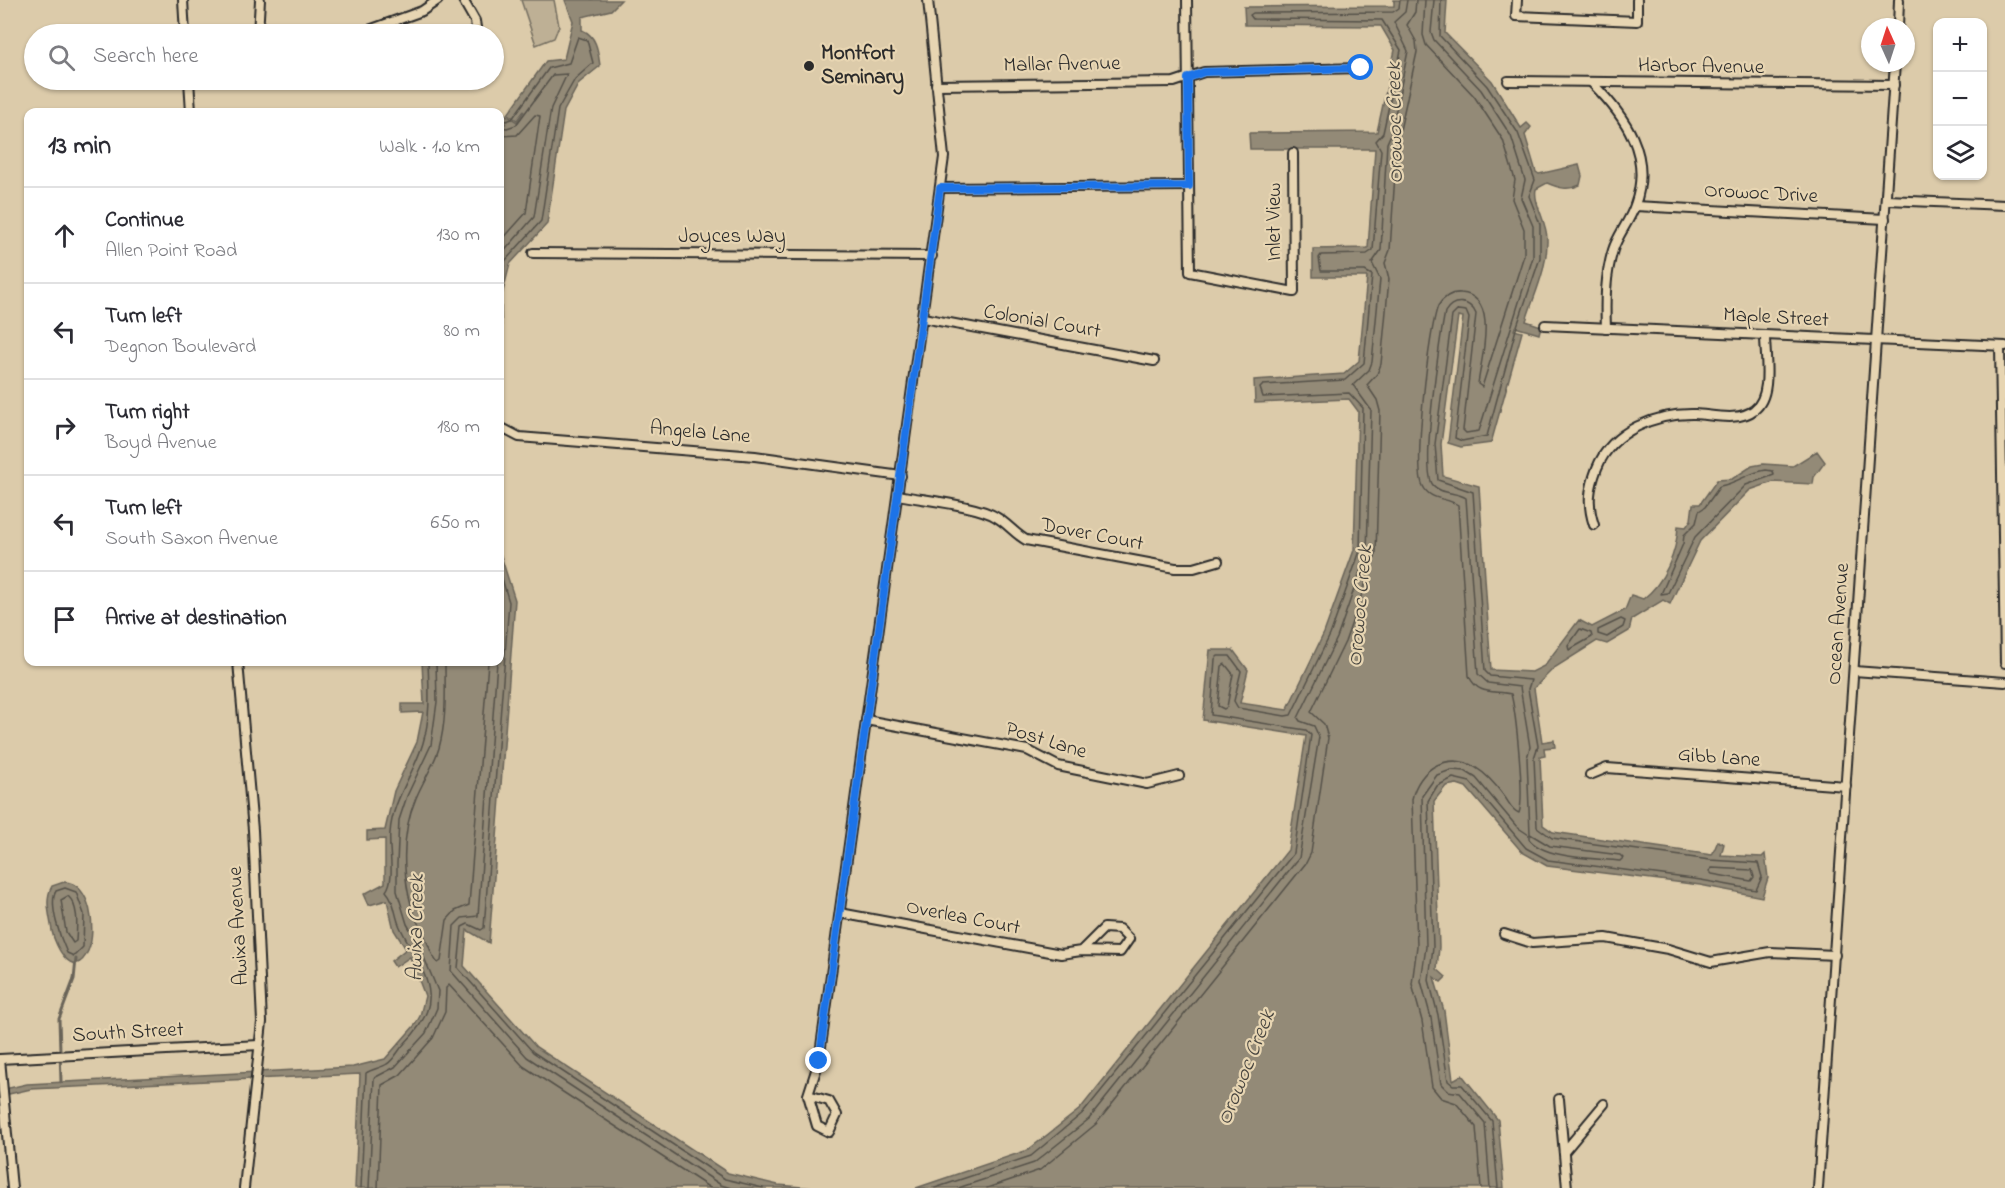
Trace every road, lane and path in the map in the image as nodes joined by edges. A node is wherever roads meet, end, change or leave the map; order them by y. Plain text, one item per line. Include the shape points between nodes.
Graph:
1 (183, 0) edge
2 (260, 0) edge
3 (438, 0) edge
4 (463, 0) edge
5 (928, 0) edge
6 (1187, 0) edge
7 (1517, 0) edge
8 (1637, 0) edge
9 (1899, 0) edge
10 (1898, 18) edge
11 (184, 24) edge
12 (259, 24) edge
13 (386, 24) edge
14 (475, 24) edge
15 (1361, 68) dead end
16 (1895, 72) edge
17 (1188, 78) junction
18 (1508, 81) dead end
19 (1592, 82) junction
20 (936, 85) junction
21 (1894, 85) junction
22 (190, 90) edge
23 (191, 108) edge
24 (1293, 153) dead end
25 (1189, 186) junction
26 (940, 188) junction
27 (1887, 200) junction
28 (2005, 205) edge
29 (1635, 206) junction
30 (1885, 219) junction
31 (533, 253) dead end
32 (932, 256) junction
33 (923, 318) junction
34 (1545, 325) dead end
35 (1606, 328) junction
36 (1765, 336) junction
37 (1877, 340) junction
38 (2003, 346) edge
39 (1154, 361) dead end
40 (504, 429) edge
41 (901, 476) junction
42 (898, 495) junction
43 (1594, 525) dead end
44 (1218, 561) dead end
45 (2005, 663) edge
46 (238, 666) edge
47 (1854, 671) junction
48 (2005, 682) edge
49 (866, 720) junction
50 (1590, 775) dead end
51 (1179, 776) dead end
52 (1846, 786) junction
53 (840, 913) junction
54 (1504, 934) dead end
55 (1081, 951) junction
56 (1835, 955) junction
57 (259, 1045) junction
58 (0, 1059) edge
59 (1, 1071) edge
60 (808, 1095) junction
61 (1559, 1100) dead end
62 (1604, 1104) dead end
63 (1564, 1152) junction
64 (12, 1188) edge
65 (244, 1188) edge
66 (1567, 1188) edge
67 (1818, 1188) edge

1 - 11 street
2 - 12 street
3 - 13 street via 422,11
4 - 14 street
5 - 20 street
6 - 17 street
7 - 8 street via 1516,16 1637,21
9 - 10 street
15 - 17 street, Mallar Avenue via 1204,72
16 - 21 street, Ocean Avenue
17 - 20 street, Mallar Avenue via 1174,82
17 - 25 street
18 - 19 street, Harbor Avenue
19 - 21 street, Harbor Avenue
19 - 29 street via 1625,120 1638,148 1640,181
20 - 26 street via 944,157
21 - 27 street, Ocean Avenue
22 - 23 street
24 - 25 street, Inlet View via 1294,292 1190,272
25 - 26 street
26 - 32 street
27 - 28 street
27 - 30 street, Ocean Avenue
29 - 30 street, Orowoc Drive
29 - 35 street via 1613,250 1605,299
30 - 37 street, Ocean Avenue
31 - 32 street, Joyces Way
32 - 33 street
33 - 39 street, Colonial Court
33 - 41 street
34 - 35 street, Maple Street
35 - 36 street, Maple Street
36 - 37 street, Maple Street
36 - 43 street via 1764,399 1753,411 1725,416 1671,415 1630,430 1600,461 1588,507
37 - 38 street, Maple Street
37 - 47 street, Ocean Avenue
38 - 45 street
40 - 41 street, Angela Lane via 519,437 755,456
41 - 42 street
42 - 44 street, Dover Court via 977,510 996,517 1026,540 1175,568 1194,568
42 - 49 street
46 - 57 street, Awixa Avenue via 253,830 262,1022
47 - 48 street
47 - 52 street, Ocean Avenue
49 - 51 street, Post Lane via 1027,750 1058,766 1147,784
49 - 53 street
50 - 52 street, Gibb Lane via 1607,768
52 - 56 street, Ocean Avenue
53 - 55 street, Overlea Court via 1052,952
53 - 60 street via 819,1061
54 - 56 street via 1532,943 1606,938 1668,949 1711,962 1770,952
55 - 55 street, Overlea Court via 1120,952 1129,939 1119,929 1104,928
56 - 67 street, Ocean Avenue
57 - 58 street, South Street
57 - 65 street, Awixa Avenue
58 - 59 street
59 - 64 street
60 - 60 street via 829,1101 837,1115 829,1132 817,1126
61 - 63 street
62 - 63 street
63 - 66 street

